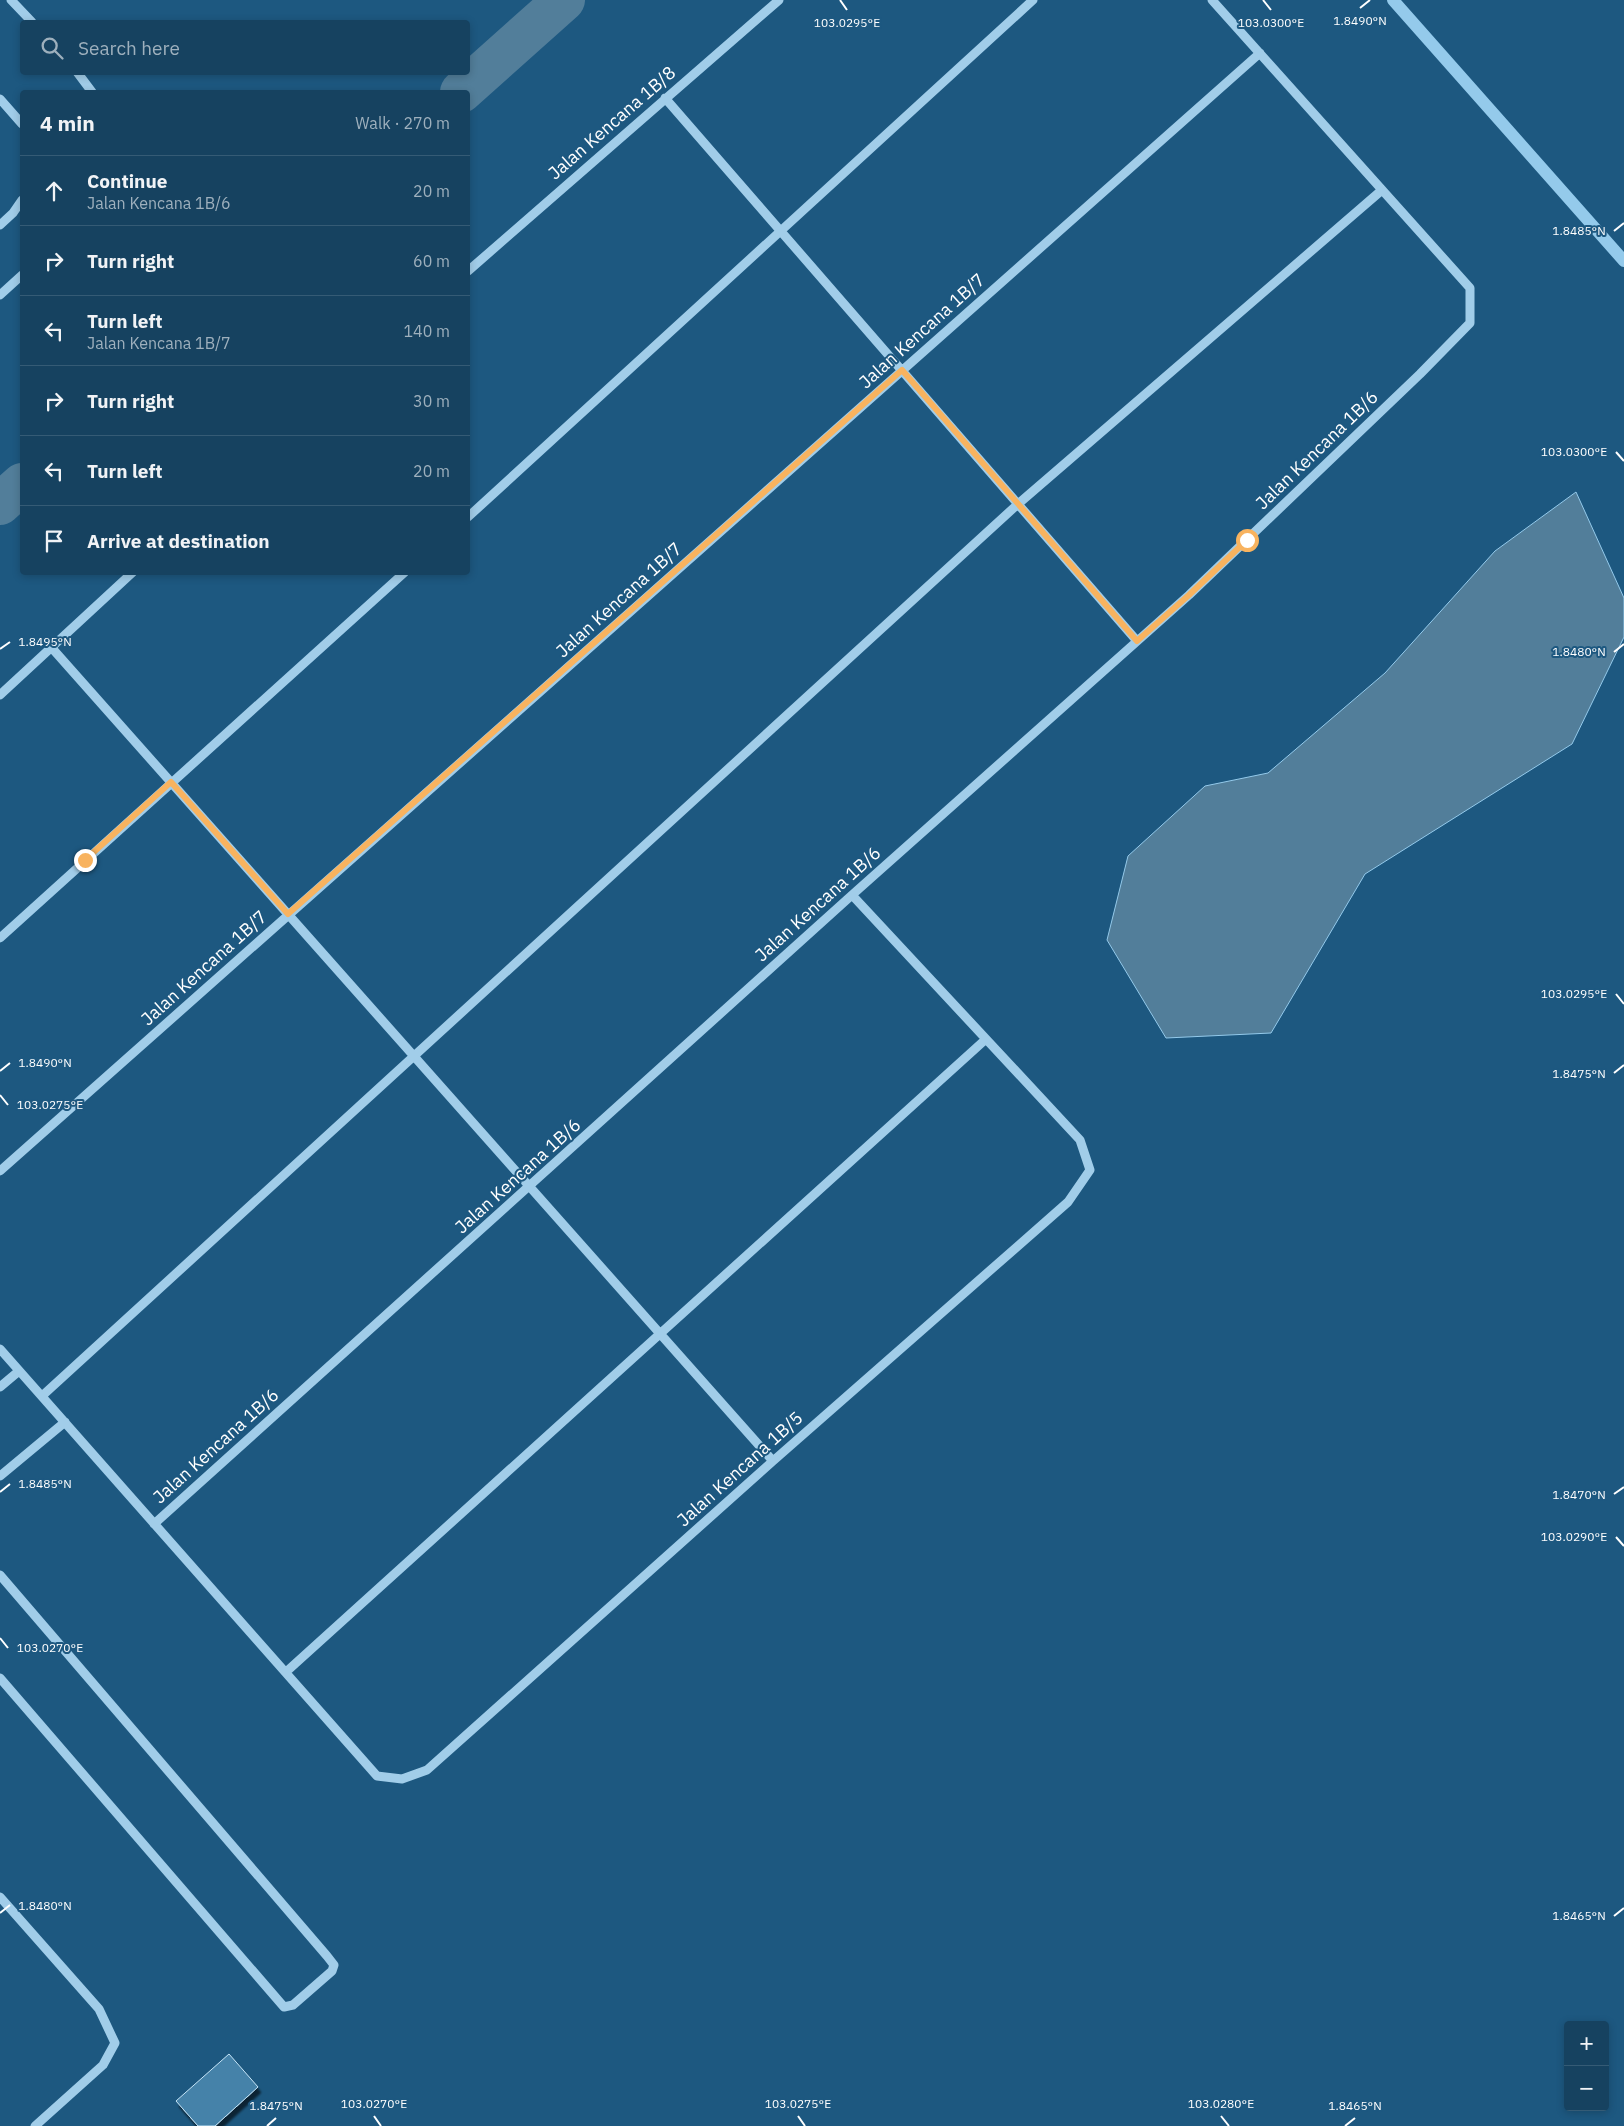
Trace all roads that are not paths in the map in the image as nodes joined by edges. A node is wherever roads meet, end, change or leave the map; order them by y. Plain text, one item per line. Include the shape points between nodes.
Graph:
1 (11, 0) edge
2 (779, 0) edge
3 (1033, 0) edge
4 (1212, 0) edge
5 (30, 20) edge
6 (1260, 53) junction
7 (79, 75) edge
8 (90, 90) edge
9 (666, 98) junction
10 (0, 99) edge
11 (20, 122) edge
12 (1382, 190) junction
13 (20, 203) edge
14 (0, 225) edge
15 (780, 230) junction
16 (470, 269) edge
17 (20, 277) edge
18 (0, 295) edge
19 (902, 370) junction
20 (1018, 504) junction
21 (470, 514) edge
22 (130, 575) edge
23 (402, 575) edge
24 (1137, 641) junction
25 (51, 647) junction
26 (0, 695) edge
27 (171, 782) junction
28 (852, 895) junction
29 (288, 914) junction
30 (0, 938) edge
31 (986, 1038) junction
32 (414, 1056) junction
33 (0, 1171) edge
34 (530, 1187) junction
35 (660, 1334) junction
36 (0, 1349) edge
37 (19, 1371) junction
38 (0, 1387) edge
39 (42, 1396) junction
40 (64, 1422) junction
41 (773, 1461) junction
42 (0, 1476) edge
43 (154, 1524) junction
44 (0, 1575) edge
45 (286, 1672) junction
46 (0, 1678) edge
47 (2, 1903) edge
48 (35, 2126) edge

1 - 5 street
2 - 9 street, Jalan Kencana 1B/8
3 - 15 street
4 - 6 street
6 - 12 street
6 - 19 street, Jalan Kencana 1B/7
7 - 8 street
9 - 15 street
9 - 16 street, Jalan Kencana 1B/8
10 - 11 street
12 - 20 street
12 - 24 street, Jalan Kencana 1B/6 via 1470,288 1470,323 1189,595
13 - 14 street
15 - 19 street
15 - 21 street
17 - 18 street
19 - 20 street
19 - 29 street, Jalan Kencana 1B/7
20 - 24 street
20 - 32 street
22 - 25 street
23 - 27 street
24 - 28 street, Jalan Kencana 1B/6
25 - 26 street
25 - 27 street
27 - 29 street
27 - 30 street
28 - 31 street
28 - 34 street, Jalan Kencana 1B/6
29 - 32 street
29 - 33 street, Jalan Kencana 1B/7
31 - 35 street
31 - 41 street, Jalan Kencana 1B/5 via 1080,1140 1090,1170 1068,1202
32 - 34 street
32 - 39 street
34 - 35 street
34 - 43 street, Jalan Kencana 1B/6
35 - 41 street
35 - 45 street
36 - 37 street
37 - 38 street
37 - 39 street
39 - 40 street
40 - 42 street
40 - 43 street
41 - 45 street, Jalan Kencana 1B/5 via 427,1770 402,1779 377,1776
43 - 45 street
44 - 46 street via 327,1956 334,1966 332,1971 292,2005 284,2007
47 - 48 street via 99,2009 114,2043 103,2065

